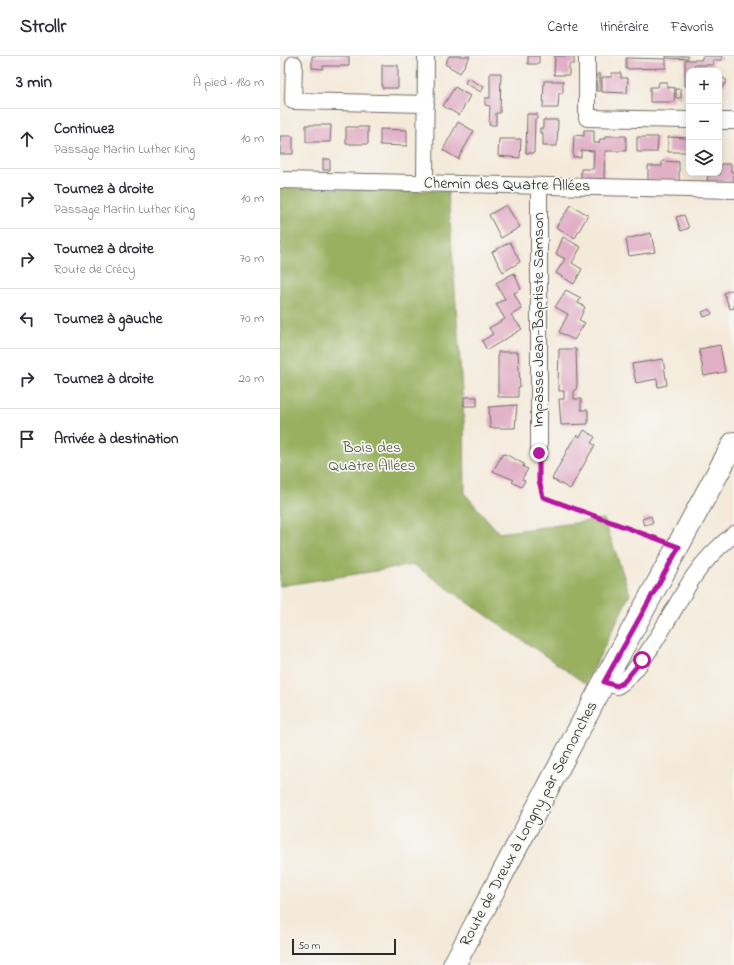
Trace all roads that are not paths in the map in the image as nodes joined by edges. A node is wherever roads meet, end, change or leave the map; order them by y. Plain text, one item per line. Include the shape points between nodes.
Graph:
1 (426, 56) edge
2 (587, 56) edge
3 (294, 64) dead end
4 (426, 104) junction
5 (686, 120) edge
6 (722, 121) edge
7 (734, 121) edge
8 (280, 180) edge
9 (425, 183) junction
10 (539, 186) junction
11 (734, 190) edge
12 (734, 443) edge
13 (539, 453) road end
14 (734, 534) edge
15 (604, 682) junction
16 (454, 965) edge

1 - 4 street
2 - 5 street via 587,118
3 - 4 street via 293,101
4 - 9 street
6 - 7 street
8 - 9 street, Chemin des Quatre Allées
9 - 10 street, Chemin des Quatre Allées
10 - 11 street, Chemin des Quatre Allées
10 - 13 street, Impasse Jean-Baptiste Samson
12 - 15 main road, Route de Dreux à Longny par Sennonches
14 - 15 street via 717,548 695,576 642,660 623,683 617,686
15 - 16 main road, Route de Dreux à Longny par Sennonches

